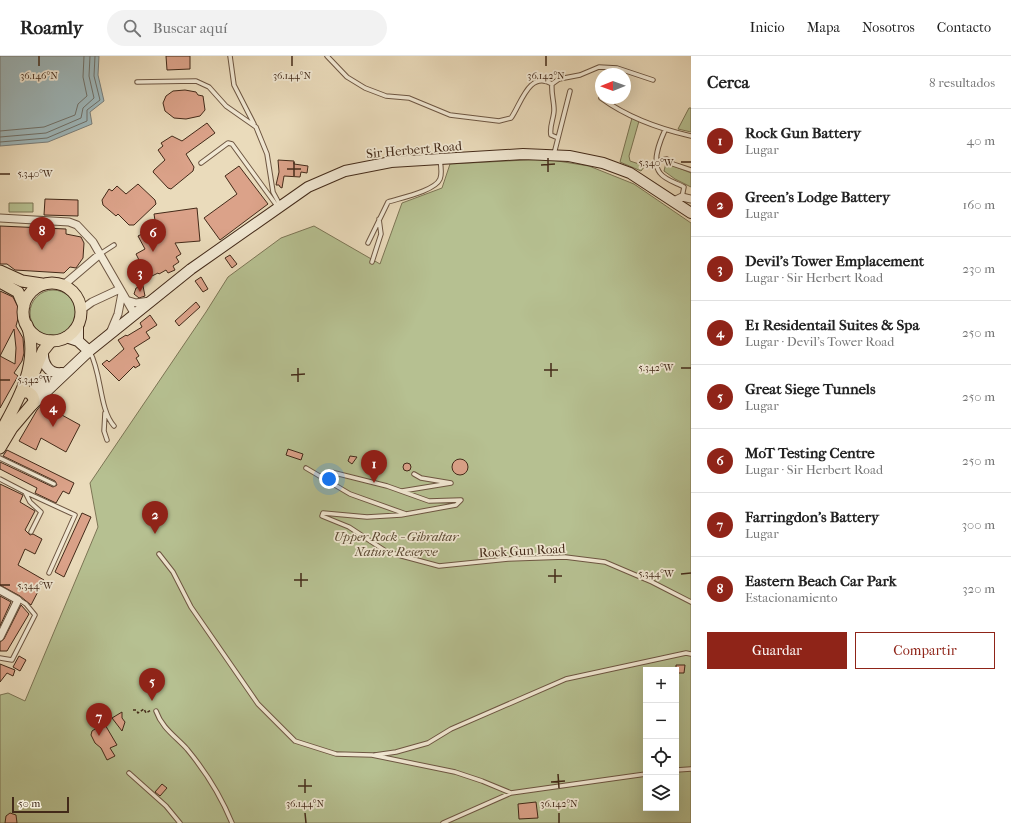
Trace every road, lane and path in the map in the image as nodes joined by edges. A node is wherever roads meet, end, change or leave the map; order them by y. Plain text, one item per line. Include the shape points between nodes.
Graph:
1 (230, 56) edge
2 (327, 56) edge
3 (653, 80) dead end
4 (137, 82) dead end
5 (552, 84) junction
6 (570, 90) dead end
7 (609, 104) edge
8 (256, 127) junction
9 (665, 130) junction
10 (691, 136) edge
11 (558, 138) junction
12 (554, 155) junction
13 (440, 159) junction
14 (656, 161) junction
15 (201, 163) dead end
16 (691, 170) edge
17 (678, 199) junction
18 (691, 200) edge
19 (279, 206) junction
20 (691, 213) edge
21 (0, 218) edge
22 (379, 218) junction
23 (368, 243) dead end
24 (114, 245) dead end
25 (100, 254) junction
26 (372, 262) dead end
27 (0, 271) edge
28 (0, 282) edge
29 (42, 284) junction
30 (60, 284) junction
31 (123, 294) junction
32 (150, 301) junction
33 (24, 306) junction
34 (81, 310) junction
35 (134, 314) junction
36 (27, 325) junction
37 (78, 326) junction
38 (109, 334) junction
39 (66, 338) junction
40 (51, 341) junction
41 (78, 341) junction
42 (43, 351) junction
43 (90, 351) junction
44 (66, 371) junction
45 (24, 395) junction
46 (32, 406) junction
47 (105, 412) junction
48 (114, 426) dead end
49 (0, 433) edge
50 (107, 440) dead end
51 (0, 448) edge
52 (0, 458) edge
53 (306, 468) dead end
54 (331, 472) dead end
55 (414, 474) dead end
56 (0, 479) edge
57 (54, 484) dead end
58 (401, 491) junction
59 (25, 492) junction
60 (407, 514) junction
61 (31, 532) dead end
62 (159, 554) dead end
63 (49, 573) dead end
64 (0, 590) edge
65 (18, 599) junction
66 (691, 602) edge
67 (0, 637) edge
68 (691, 654) edge
69 (0, 658) edge
70 (132, 710) dead end
71 (156, 711) dead end
72 (146, 713) dead end
73 (372, 755) junction
74 (691, 769) edge
75 (679, 770) edge
76 (129, 773) dead end
77 (643, 774) edge
78 (511, 793) junction
79 (180, 823) edge
80 (232, 823) edge
81 (443, 823) edge

1 - 8 lane via 234,85
2 - 5 lane via 347,77 365,88 386,96 409,98 450,115 499,120 511,118 520,106 527,88 537,82 547,81
3 - 5 lane via 617,68 599,67 580,75 559,79
4 - 8 lane via 196,81 209,87 226,106
5 - 11 lane via 554,109 550,131 551,135
6 - 11 lane
7 - 9 lane via 617,110
8 - 19 lane via 267,154 273,192
9 - 10 lane
9 - 14 lane
11 - 12 lane
12 - 13 main road, Sir Herbert Road via 523,154
12 - 17 main road, Sir Herbert Road via 618,168
13 - 19 main road, Sir Herbert Road via 391,162 345,171 314,184
13 - 22 lane via 440,178 436,185 388,202
14 - 16 lane via 667,159 673,164
14 - 17 lane via 660,173 684,187
15 - 19 lane via 228,142 232,144
17 - 18 street
17 - 20 main road, Sir Herbert Road
19 - 32 main road, Sir Herbert Road
21 - 25 street via 69,222 84,230
22 - 23 lane
22 - 26 lane via 381,234
24 - 25 lane
25 - 30 street via 66,283
25 - 31 street
27 - 29 main road via 22,281
28 - 33 main road via 18,292
29 - 30 main road
29 - 33 main road via 32,291
30 - 34 main road via 75,294
31 - 32 street via 136,303
31 - 34 street via 92,302
31 - 35 street
31 - 38 street
32 - 35 main road, Sir Herbert Road
33 - 36 main road
34 - 37 main road
35 - 38 main road, Sir Herbert Road
36 - 40 main road via 38,337
36 - 45 main road via 32,352
37 - 39 main road
37 - 41 main road
38 - 43 main road, Sir Herbert Road
39 - 40 main road
39 - 41 main road
40 - 42 main road
41 - 43 main road
42 - 44 main road via 46,365 54,373
42 - 45 main road
43 - 44 main road, Sir Herbert Road
43 - 47 lane via 98,375
44 - 45 main road
44 - 46 main road
45 - 46 main road via 33,397
45 - 46 main road via 20,407 26,409
45 - 49 main road
46 - 51 main road via 12,428
47 - 48 lane
47 - 50 lane via 104,432
52 - 57 lane
53 - 60 lane via 350,494
54 - 58 lane
55 - 58 lane via 421,478 451,483
56 - 59 lane
58 - 60 lane, Rock Gun Road via 429,501 461,500 456,505
59 - 61 lane via 30,502 41,512
59 - 63 lane via 75,516
60 - 66 lane, Rock Gun Road via 367,517 323,513 322,516 349,527 387,552 439,566 508,559 564,557 605,562
62 - 73 lane via 173,572 191,607 258,704 295,742 336,754
64 - 65 street
65 - 67 street
65 - 69 lane via 35,615 12,660
68 - 73 lane via 636,662 566,679 451,729 428,743 396,752
70 - 72 path via 138,713 144,709
71 - 80 lane via 164,727 185,747 210,780
73 - 78 lane via 455,772
74 - 75 lane
76 - 79 lane via 166,806
77 - 78 lane
78 - 81 lane

